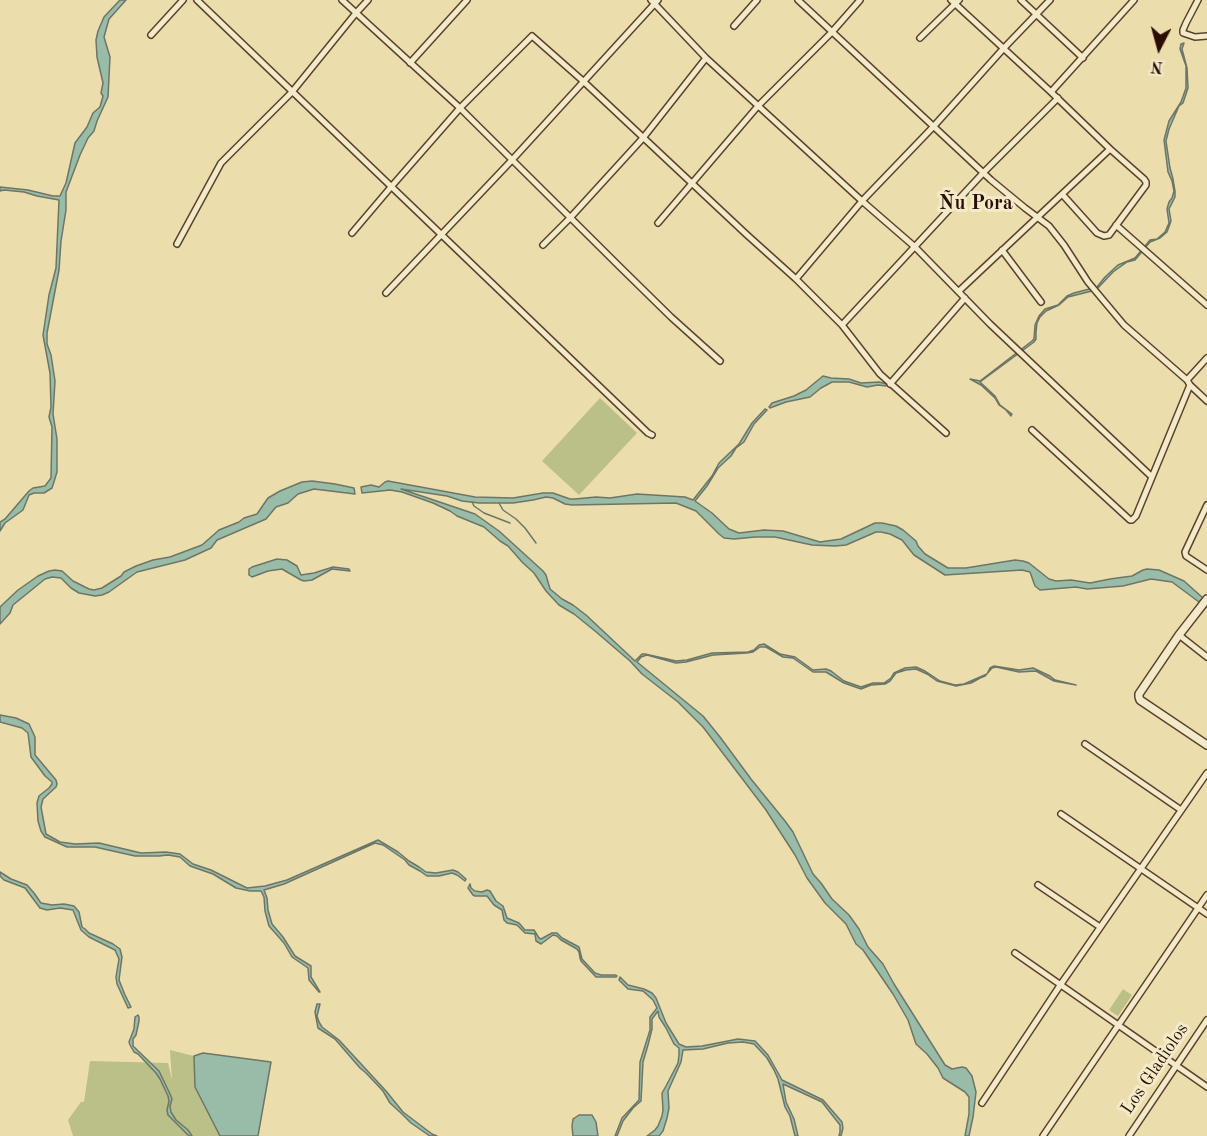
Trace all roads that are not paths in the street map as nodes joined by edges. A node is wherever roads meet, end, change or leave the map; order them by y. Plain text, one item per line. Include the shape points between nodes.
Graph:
1 (183, 0) edge
2 (197, 0) edge
3 (342, 0) edge
4 (368, 0) edge
5 (467, 0) edge
6 (757, 0) edge
7 (798, 0) edge
8 (860, 0) edge
9 (1021, 0) edge
10 (1050, 0) edge
11 (1134, 0) edge
12 (1198, 0) edge
13 (654, 1) edge
14 (955, 1) edge
15 (356, 13) junction
16 (1037, 14) junction
17 (734, 26) dead end
18 (832, 32) junction
19 (151, 35) dead end
20 (1207, 36) edge
21 (920, 38) dead end
22 (1003, 49) junction
23 (706, 58) junction
24 (1083, 58) junction
25 (410, 63) junction
26 (583, 81) junction
27 (292, 92) junction
28 (1052, 92) junction
29 (1058, 98) junction
30 (758, 106) junction
31 (460, 108) junction
32 (934, 126) junction
33 (643, 138) junction
34 (1110, 149) junction
35 (512, 160) junction
36 (984, 172) junction
37 (692, 184) junction
38 (391, 187) junction
39 (1062, 194) junction
40 (862, 201) junction
41 (1038, 217) junction
42 (570, 218) junction
43 (658, 223) dead end
44 (1116, 225) junction
45 (352, 233) dead end
46 (442, 235) junction
47 (177, 244) dead end
48 (543, 245) dead end
49 (915, 247) junction
50 (1002, 250) junction
51 (796, 279) junction
52 (959, 291) junction
53 (387, 293) dead end
54 (965, 298) junction
55 (1041, 302) dead end
56 (1207, 305) edge
57 (842, 326) junction
58 (1207, 358) edge
59 (720, 361) dead end
60 (1188, 383) junction
61 (890, 384) junction
62 (1207, 401) edge
63 (1032, 430) dead end
64 (946, 434) dead end
65 (652, 435) dead end
66 (1152, 477) junction
67 (1207, 505) edge
68 (1207, 570) edge
69 (1207, 599) edge
70 (1179, 634) junction
71 (1207, 657) edge
72 (1085, 744) dead end
73 (1207, 745) edge
74 (1207, 773) edge
75 (1181, 810) junction
76 (1061, 814) dead end
77 (1142, 869) junction
78 (1038, 885) dead end
79 (1207, 895) edge
80 (1198, 908) junction
81 (1207, 914) edge
82 (1100, 927) junction
83 (1015, 953) dead end
84 (1061, 984) junction
85 (1207, 1020) edge
86 (1119, 1025) junction
87 (1176, 1065) junction
88 (1207, 1087) edge
89 (982, 1103) dead end
90 (1043, 1136) edge
91 (1129, 1136) edge

1 - 19 street
2 - 27 street
3 - 15 street
4 - 15 street
5 - 25 street
6 - 17 street
7 - 18 street
8 - 18 street
9 - 16 street
10 - 16 street
11 - 24 street
12 - 20 street via 1183,30 1195,37
13 - 23 street
13 - 26 street
14 - 21 street
14 - 22 street
15 - 25 street
15 - 27 street
16 - 22 street
16 - 24 street
18 - 30 street
18 - 32 street
22 - 28 street
22 - 32 street
23 - 30 street
23 - 33 street
24 - 28 street
25 - 31 street
26 - 31 street via 532,36
26 - 33 street
26 - 35 street
27 - 38 street
27 - 47 street via 221,163
28 - 29 street
29 - 34 street
29 - 36 street
30 - 37 street
30 - 40 street
31 - 35 street
31 - 38 street
32 - 36 street
32 - 40 street
33 - 37 street
33 - 42 street
34 - 39 street
34 - 44 street via 1146,182
35 - 42 street
35 - 46 street
36 - 41 street
36 - 49 street
37 - 43 street
37 - 51 street
38 - 45 street
38 - 46 street
39 - 41 street
39 - 44 street via 1101,235 1109,235
40 - 49 street
40 - 51 street
41 - 50 street
41 - 60 street via 1124,325
42 - 48 street
42 - 59 street
44 - 56 street
46 - 53 street
46 - 65 street
49 - 52 street
49 - 57 street
50 - 52 street
50 - 55 street
51 - 57 street
52 - 54 street
54 - 61 street
54 - 66 street
57 - 61 street
58 - 60 street
60 - 62 street
60 - 66 street
61 - 64 street
63 - 66 street via 1130,520 1136,516
67 - 68 street via 1185,552
69 - 70 street
70 - 71 street
70 - 73 street via 1139,697
72 - 75 street
74 - 75 street
75 - 77 street
76 - 77 street
77 - 80 street
77 - 82 street
78 - 82 street
79 - 80 street
80 - 81 street
80 - 86 street
82 - 84 street
83 - 84 street
84 - 86 street
84 - 89 street
85 - 87 street, Los Gladiolos
86 - 87 street
86 - 90 street
87 - 88 street
87 - 91 street, Los Gladiolos

